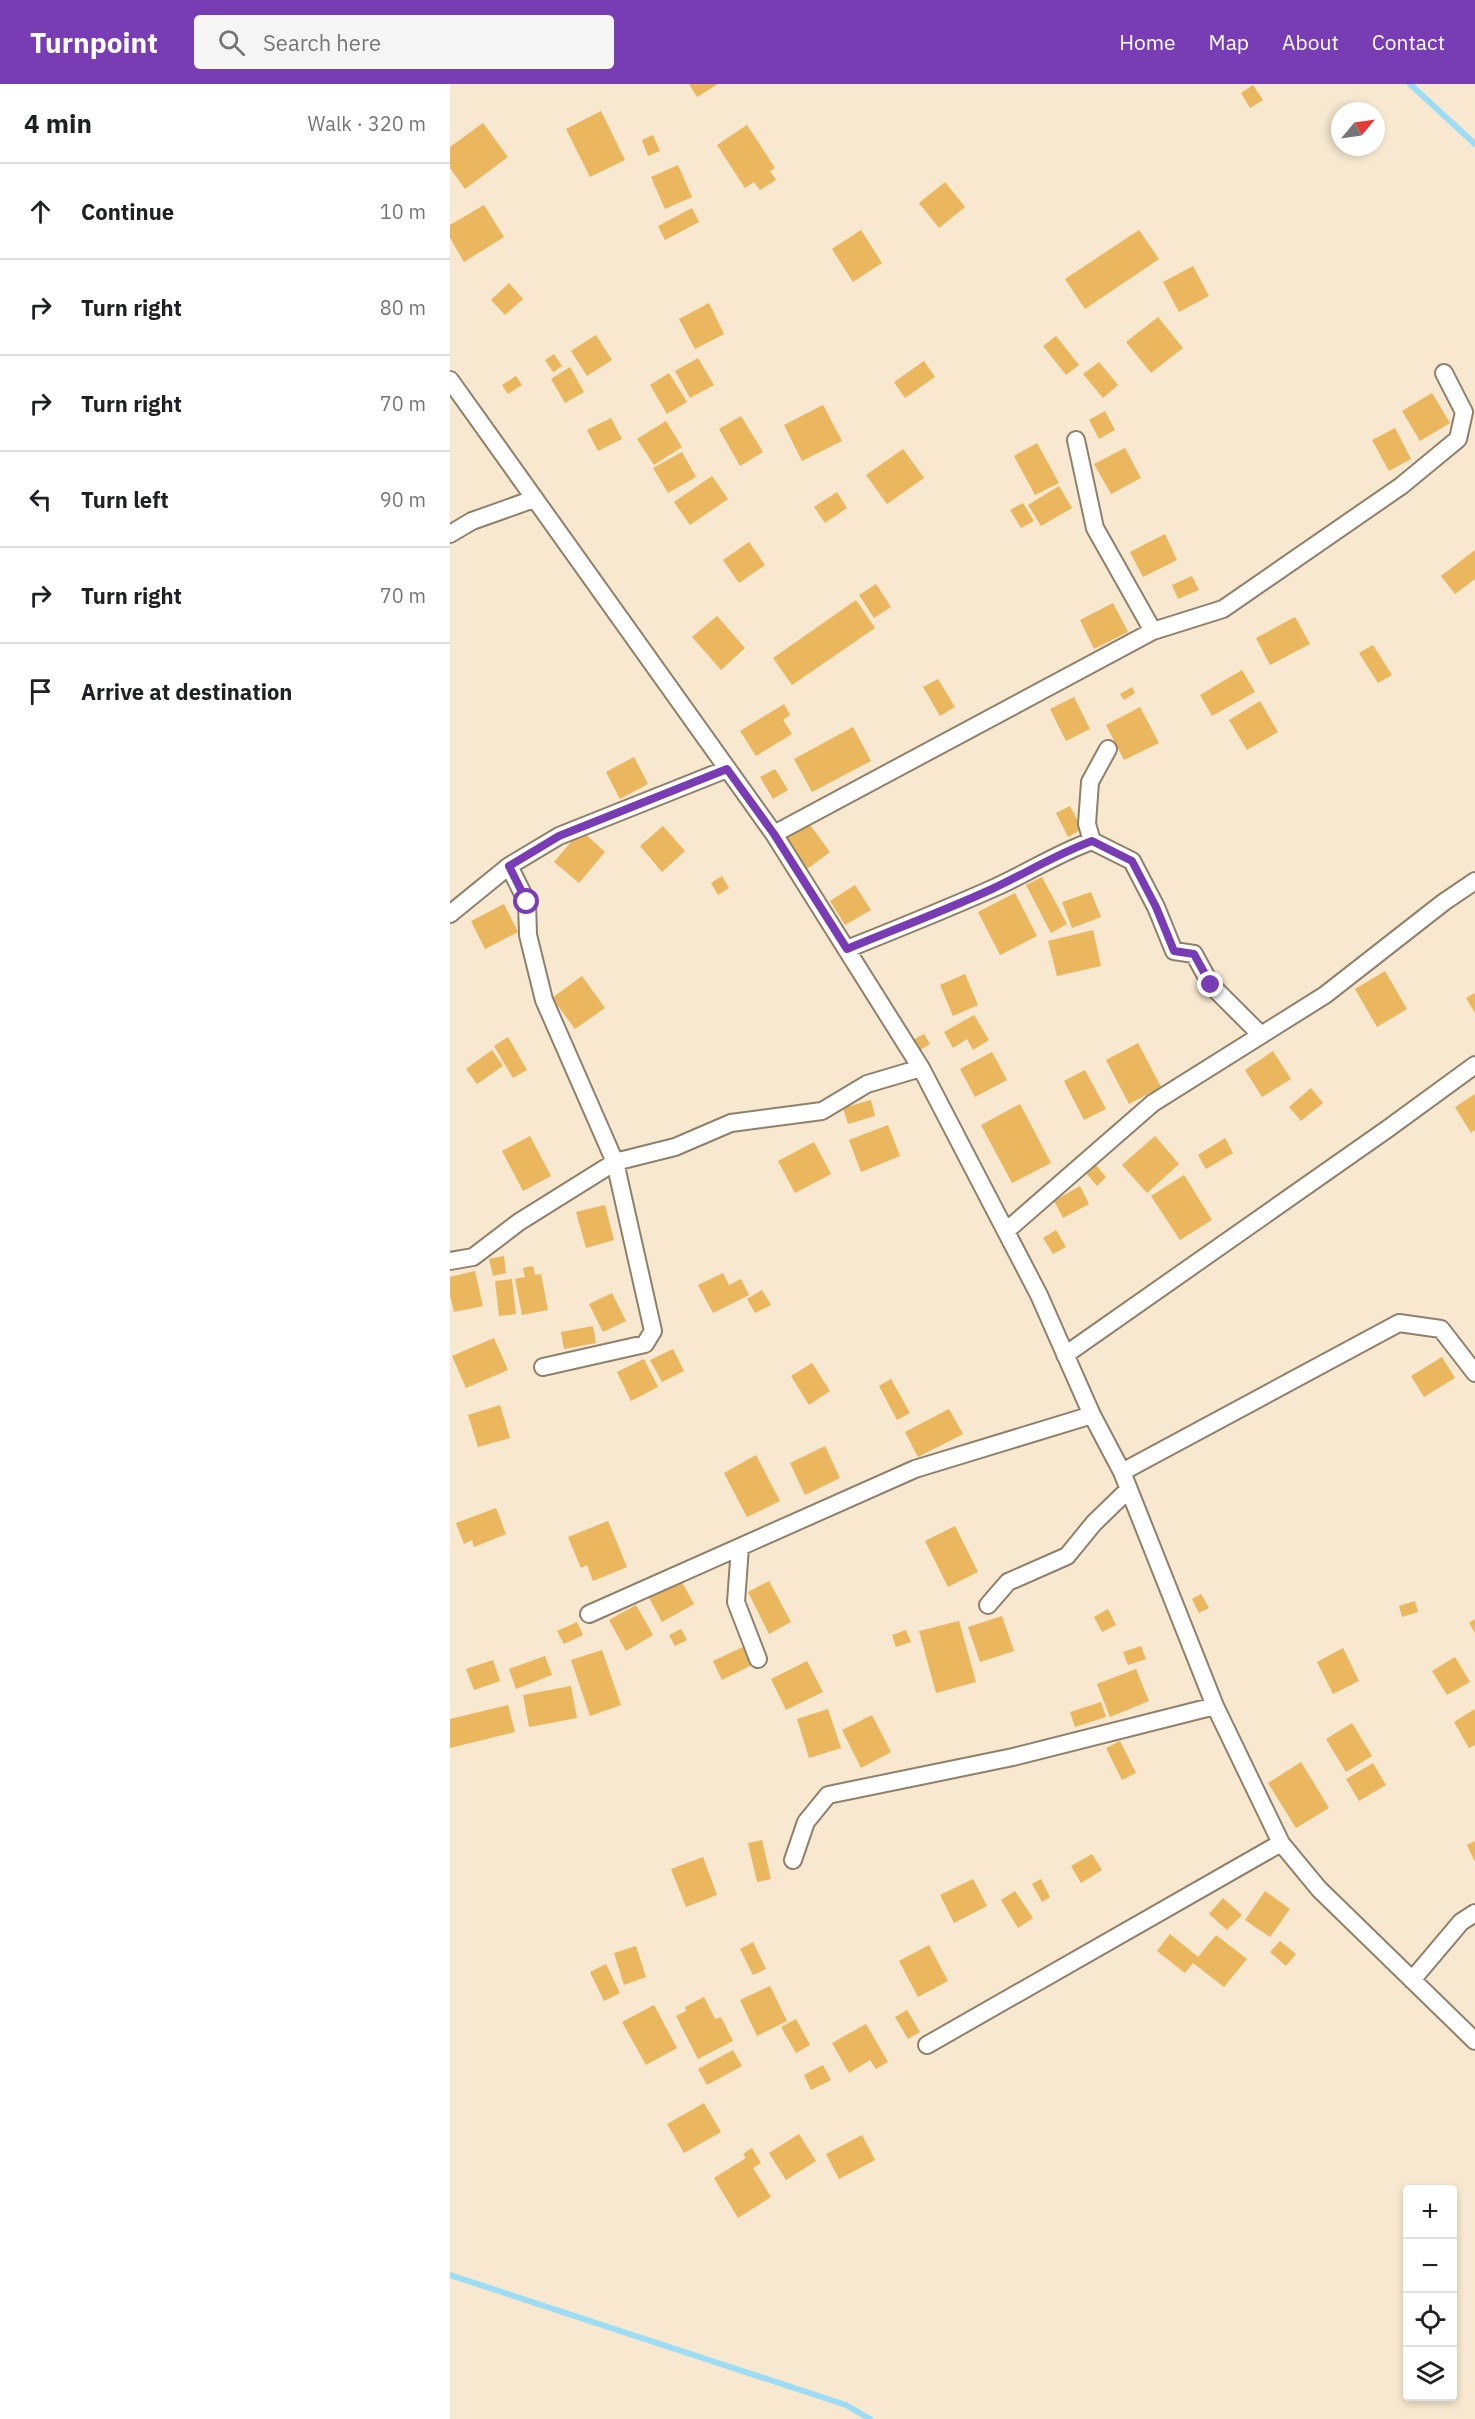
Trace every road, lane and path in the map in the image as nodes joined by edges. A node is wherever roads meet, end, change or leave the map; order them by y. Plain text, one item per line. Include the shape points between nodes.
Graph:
1 (1444, 373) dead end
2 (450, 380) edge
3 (1076, 441) dead end
4 (534, 499) junction
5 (450, 534) edge
6 (1153, 631) junction
7 (1108, 749) dead end
8 (727, 769) junction
9 (774, 834) junction
10 (1092, 841) junction
11 (509, 866) junction
12 (1475, 881) edge
13 (450, 915) edge
14 (847, 949) junction
15 (1261, 1035) junction
16 (1475, 1065) edge
17 (921, 1068) junction
18 (615, 1162) junction
19 (1006, 1231) junction
20 (450, 1261) edge
21 (1065, 1354) junction
22 (543, 1368) dead end
23 (1475, 1373) edge
24 (1092, 1415) junction
25 (1122, 1472) junction
26 (1129, 1489) junction
27 (740, 1547) junction
28 (988, 1605) dead end
29 (588, 1614) dead end
30 (759, 1659) dead end
31 (1215, 1706) junction
32 (1281, 1843) junction
33 (793, 1860) dead end
34 (1475, 1913) edge
35 (1412, 1980) junction
36 (1475, 2042) edge
37 (927, 2045) dead end

1 - 6 street via 1464,412 1458,439 1401,486 1222,609
2 - 4 street
3 - 6 street via 1095,528
4 - 5 street via 472,521
4 - 8 street
6 - 9 street
7 - 10 street via 1090,782 1087,824
8 - 9 street
8 - 11 street via 559,836
9 - 14 street
10 - 14 street via 1061,852 1037,868 972,898
10 - 15 street via 1132,861 1174,951 1194,954 1211,985
11 - 13 street
11 - 18 street via 527,902 528,935 544,1000
12 - 15 street via 1325,995
14 - 17 street
15 - 19 street via 1153,1103
16 - 21 street
17 - 18 street via 867,1084 822,1111 731,1123 675,1147
17 - 19 street
18 - 20 street via 519,1222 473,1257
18 - 22 street via 652,1331 645,1344
19 - 21 street
21 - 24 street
23 - 25 street via 1441,1329 1399,1323
24 - 25 street
24 - 27 street via 915,1469
25 - 26 street
26 - 28 street via 1066,1556 1008,1582
26 - 31 street
27 - 29 street
27 - 30 street via 736,1602
31 - 32 street
31 - 33 street via 1013,1757 828,1795 806,1821
32 - 35 street via 1318,1889
32 - 37 street
34 - 35 street via 1461,1922
35 - 36 street

